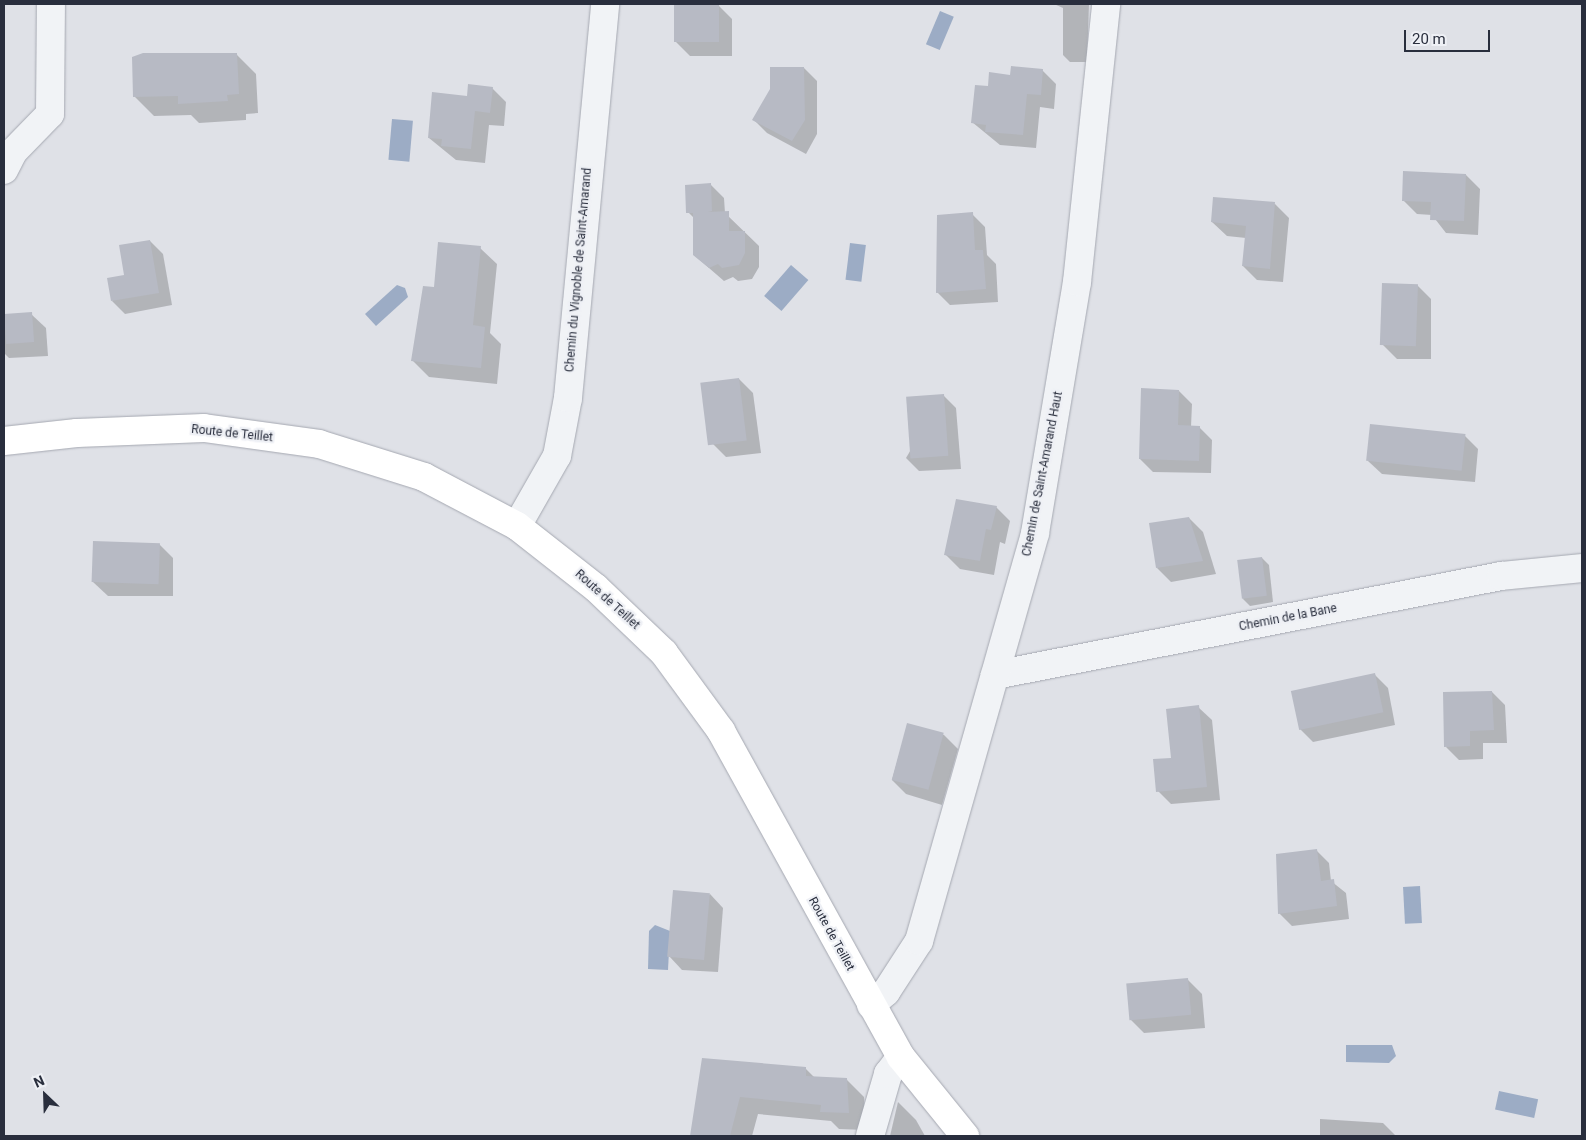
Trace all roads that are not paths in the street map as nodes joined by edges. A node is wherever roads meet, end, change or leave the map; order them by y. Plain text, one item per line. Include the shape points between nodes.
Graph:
1 (51, 4) edge
2 (605, 4) edge
3 (1106, 4) edge
4 (4, 170) edge
5 (4, 441) edge
6 (517, 526) junction
7 (1582, 568) edge
8 (995, 675) junction
9 (871, 1005) junction
10 (901, 1057) junction
11 (870, 1136) edge
12 (965, 1136) edge

1 - 4 street via 50,114 12,152
2 - 6 street, Chemin du Vignoble de Saint-Amarand via 568,398 557,456
3 - 8 street, Chemin de Saint-Amarand Haut via 1065,356 1034,533
5 - 6 main road, Route de Teillet via 77,433 204,428 319,444 424,477
6 - 9 main road, Route de Teillet via 596,588 664,653 721,731
7 - 8 street, Chemin de la Bane via 1501,576
8 - 9 street, Chemin de Saint-Amarand Haut via 919,941 886,992
9 - 10 main road, Route de Teillet
10 - 11 street via 888,1074
10 - 12 main road, Route de Teillet

